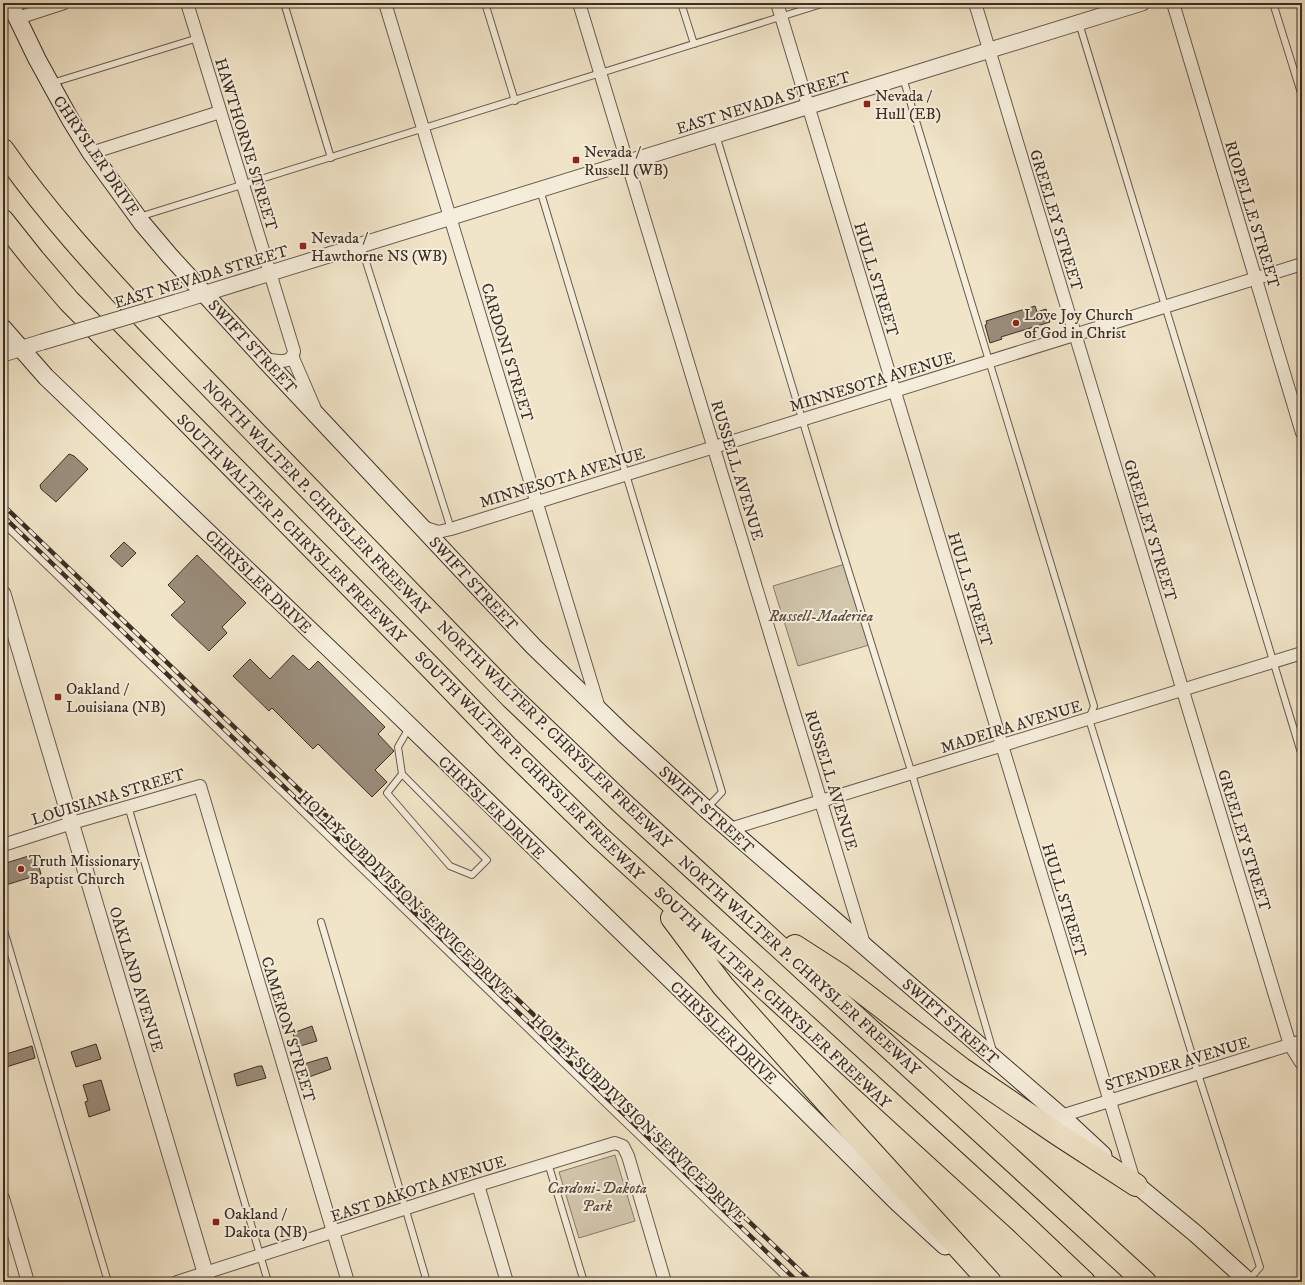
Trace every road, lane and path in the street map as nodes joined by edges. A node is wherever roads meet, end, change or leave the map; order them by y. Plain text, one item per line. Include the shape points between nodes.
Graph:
1 (64, 3) edge
2 (187, 3) edge
3 (284, 3) edge
4 (385, 3) edge
5 (485, 3) edge
6 (579, 3) edge
7 (681, 3) edge
8 (777, 3) edge
9 (825, 3) edge
10 (975, 3) edge
11 (1142, 3) edge
12 (1173, 3) edge
13 (1273, 3) edge
14 (14, 10) edge
15 (781, 17) junction
16 (1079, 23) junction
17 (198, 38) junction
18 (694, 44) junction
19 (989, 50) junction
20 (601, 74) junction
21 (903, 77) junction
22 (50, 84) junction
23 (1302, 96) edge
24 (515, 101) junction
25 (808, 107) junction
26 (220, 112) junction
27 (423, 130) junction
28 (716, 135) junction
29 (3, 150) edge
30 (91, 153) junction
31 (331, 158) junction
32 (628, 163) junction
33 (243, 184) junction
34 (540, 190) junction
35 (138, 218) junction
36 (450, 218) junction
37 (3, 221) edge
38 (361, 246) junction
39 (1302, 264) edge
40 (271, 274) junction
41 (1255, 279) junction
42 (204, 294) junction
43 (1166, 306) junction
44 (3, 328) edge
45 (1075, 334) junction
46 (21, 348) junction
47 (3, 354) edge
48 (293, 355) junction
49 (264, 359) junction
50 (989, 361) junction
51 (894, 390) junction
52 (318, 416) junction
53 (802, 419) junction
54 (1302, 433) edge
55 (714, 446) junction
56 (626, 474) junction
57 (536, 502) junction
58 (3, 524) edge
59 (420, 525) junction
60 (451, 529) junction
61 (435, 541) junction
62 (3, 594) edge
63 (1302, 653) edge
64 (1274, 662) junction
65 (1182, 690) junction
66 (600, 710) junction
67 (1089, 719) junction
68 (410, 727) junction
69 (1002, 746) junction
70 (1302, 756) edge
71 (402, 774) junction
72 (912, 774) junction
73 (200, 786) joint
74 (821, 801) junction
75 (128, 806) junction
76 (706, 809) junction
77 (72, 823) junction
78 (730, 829) junction
79 (3, 845) edge
80 (641, 875) junction
81 (743, 913) junction
82 (321, 922) dead end
83 (3, 927) edge
84 (865, 947) junction
85 (1302, 1041) edge
86 (1290, 1045) junction
87 (995, 1059) junction
88 (1302, 1064) edge
89 (1198, 1074) junction
90 (1110, 1101) junction
91 (1060, 1116) junction
92 (548, 1163) junction
93 (478, 1185) junction
94 (1136, 1185) junction
95 (3, 1198) edge
96 (405, 1209) junction
97 (333, 1232) junction
98 (259, 1256) junction
99 (207, 1277) edge
100 (28, 1282) edge
101 (108, 1282) edge
102 (177, 1282) edge
103 (268, 1282) edge
104 (348, 1282) edge
105 (427, 1282) edge
106 (507, 1282) edge
107 (584, 1282) edge
108 (665, 1282) edge
109 (791, 1282) edge
110 (984, 1282) edge
111 (990, 1282) edge
112 (1084, 1282) edge
113 (1145, 1282) edge
114 (1249, 1282) edge

1 - 14 street
2 - 17 street, HAWTHORNE STREET
3 - 31 lane
4 - 27 street, CARDONI STREET
5 - 24 lane
6 - 20 street, RUSSELL AVENUE
7 - 18 lane
8 - 15 street, HULL STREET
9 - 15 lane
10 - 19 street, GREELEY STREET
11 - 16 street, EAST NEVADA STREET
12 - 41 street, RIOPELLE STREET
13 - 23 lane
14 - 22 main road, CHRYSLER DRIVE
15 - 18 lane
15 - 25 street, HULL STREET
16 - 19 street, EAST NEVADA STREET
16 - 43 lane
17 - 22 lane
17 - 26 street, HAWTHORNE STREET
18 - 20 lane
19 - 21 street, EAST NEVADA STREET
19 - 45 street, GREELEY STREET
20 - 24 lane
20 - 32 street, RUSSELL AVENUE
21 - 25 street, EAST NEVADA STREET
21 - 50 lane
22 - 30 main road, CHRYSLER DRIVE
24 - 27 lane
25 - 28 street, EAST NEVADA STREET
25 - 51 street, HULL STREET
26 - 30 street
26 - 33 street, HAWTHORNE STREET
27 - 31 lane
27 - 36 street, CARDONI STREET
28 - 32 street, EAST NEVADA STREET
28 - 53 lane
29 - 81 highway, NORTH WALTER P. CHRYSLER FREEWAY via 58,222 153,328 511,697
30 - 35 main road, CHRYSLER DRIVE
31 - 33 lane
32 - 34 street, EAST NEVADA STREET
32 - 55 street, RUSSELL AVENUE
33 - 35 lane
33 - 40 street, HAWTHORNE STREET
34 - 36 street, EAST NEVADA STREET
34 - 56 lane
35 - 42 main road, CHRYSLER DRIVE
36 - 38 street, EAST NEVADA STREET
36 - 57 street, CARDONI STREET
37 - 80 highway, SOUTH WALTER P. CHRYSLER FREEWAY via 69,301 137,371 507,747
38 - 40 street, EAST NEVADA STREET
38 - 60 lane
39 - 41 street, MINNESOTA AVENUE
40 - 42 street, EAST NEVADA STREET
40 - 48 street, HAWTHORNE STREET via 294,351
41 - 43 street, MINNESOTA AVENUE
41 - 54 street, RIOPELLE STREET
42 - 46 street, EAST NEVADA STREET, bridge
42 - 49 main road, SWIFT STREET
43 - 45 street, MINNESOTA AVENUE
43 - 64 lane
44 - 46 main road, CHRYSLER DRIVE
45 - 50 street, MINNESOTA AVENUE
45 - 65 street, GREELEY STREET
46 - 47 street, EAST NEVADA STREET
46 - 68 main road, CHRYSLER DRIVE via 46,376
48 - 49 street via 288,361
48 - 52 street, HAWTHORNE STREET
49 - 52 main road, SWIFT STREET
50 - 51 street, MINNESOTA AVENUE
50 - 67 lane via 1094,706
51 - 53 street, MINNESOTA AVENUE
51 - 69 street, HULL STREET
52 - 59 main road, SWIFT STREET
53 - 55 street, MINNESOTA AVENUE
53 - 72 lane
55 - 56 street, MINNESOTA AVENUE
55 - 74 street, RUSSELL AVENUE
56 - 57 street, MINNESOTA AVENUE
56 - 76 lane via 722,792
57 - 60 street, MINNESOTA AVENUE
57 - 66 street, CARDONI STREET
58 - 109 lane, HOLLY SUBDIVISION SERVICE DRIVE
59 - 60 street, MINNESOTA AVENUE via 438,532
59 - 61 main road, SWIFT STREET
60 - 61 street, MINNESOTA AVENUE
61 - 66 main road, SWIFT STREET via 534,647
62 - 77 street, OAKLAND AVENUE
63 - 64 street, MADEIRA AVENUE
64 - 65 street, MADEIRA AVENUE
64 - 70 lane
65 - 67 street, MADEIRA AVENUE
65 - 86 street, GREELEY STREET
66 - 76 main road, SWIFT STREET
67 - 69 street, MADEIRA AVENUE
67 - 89 lane
68 - 71 lane via 398,747
68 - 110 main road, CHRYSLER DRIVE via 898,1202
69 - 72 street, MADEIRA AVENUE
69 - 90 street, HULL STREET
71 - 71 lane via 487,860 472,875 450,866 387,794
72 - 74 street, MADEIRA AVENUE
72 - 87 lane
73 - 75 street, LOUISIANA STREET
73 - 97 street, CAMERON STREET
74 - 78 street, MADEIRA AVENUE
74 - 84 street, RUSSELL AVENUE
75 - 77 street, LOUISIANA STREET
75 - 98 lane
76 - 78 main road, SWIFT STREET
77 - 79 street, LOUISIANA STREET
77 - 99 street, OAKLAND AVENUE
78 - 84 main road, SWIFT STREET
80 - 111 highway via 723,986
80 - 112 highway, SOUTH WALTER P. CHRYSLER FREEWAY
81 - 94 highway via 840,975 962,1069
81 - 113 highway, NORTH WALTER P. CHRYSLER FREEWAY
82 - 96 lane
83 - 101 lane
84 - 87 main road, SWIFT STREET
85 - 86 street, STENDER AVENUE
86 - 88 street, GREELEY STREET
86 - 89 street, STENDER AVENUE
87 - 91 main road, SWIFT STREET
89 - 90 street, STENDER AVENUE
89 - 114 lane via 1260,1267
90 - 91 street, STENDER AVENUE
90 - 94 street, HULL STREET
91 - 94 main road, SWIFT STREET
92 - 93 street, EAST DAKOTA AVENUE
92 - 107 lane
92 - 108 street, EAST DAKOTA AVENUE via 611,1144 623,1146
93 - 96 street, EAST DAKOTA AVENUE
93 - 106 street
94 - 114 main road, SWIFT STREET
95 - 100 street
96 - 97 street, EAST DAKOTA AVENUE
96 - 105 lane
97 - 98 street, EAST DAKOTA AVENUE
97 - 104 street, CAMERON STREET
98 - 99 street, EAST DAKOTA AVENUE
98 - 103 lane
99 - 102 street, EAST DAKOTA AVENUE

